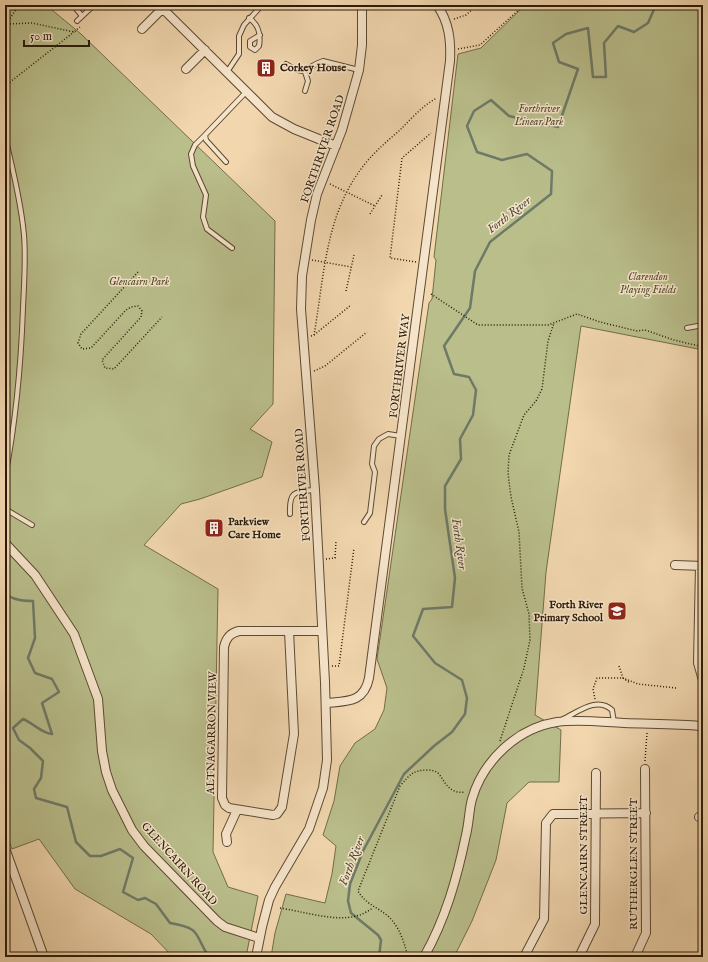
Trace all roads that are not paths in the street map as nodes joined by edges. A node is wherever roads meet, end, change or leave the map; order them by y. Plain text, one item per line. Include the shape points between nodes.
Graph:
1 (73, 5) edge
2 (94, 5) edge
3 (262, 5) edge
4 (362, 5) edge
5 (437, 5) edge
6 (160, 7) edge
7 (82, 16) junction
8 (249, 18) junction
9 (77, 21) road end
10 (142, 29) dead end
11 (260, 35) dead end
12 (205, 50) junction
13 (286, 64) dead end
14 (186, 69) dead end
15 (359, 70) junction
16 (227, 72) junction
17 (306, 72) junction
18 (305, 91) dead end
19 (246, 92) junction
20 (204, 135) junction
21 (5, 137) edge
22 (336, 146) junction
23 (226, 162) dead end
24 (232, 248) dead end
25 (703, 325) edge
26 (687, 328) dead end
27 (402, 436) junction
28 (5, 477) edge
29 (315, 490) junction
30 (5, 509) edge
31 (290, 514) dead end
32 (364, 522) dead end
33 (32, 525) dead end
34 (5, 542) edge
35 (675, 565) dead end
36 (701, 566) edge
37 (290, 631) junction
38 (322, 631) junction
39 (326, 703) junction
40 (557, 722) junction
41 (614, 722) junction
42 (702, 726) edge
43 (703, 744) edge
44 (645, 769) road end
45 (596, 773) dead end
46 (237, 810) junction
47 (646, 813) junction
48 (595, 814) junction
49 (227, 842) dead end
50 (5, 848) edge
51 (259, 938) junction
52 (44, 957) edge
53 (256, 957) edge
54 (424, 957) edge
55 (524, 957) edge
56 (579, 957) edge
57 (635, 957) edge

1 - 7 lane
2 - 7 lane
3 - 8 lane
4 - 15 street, FORTHRIVER ROAD
5 - 27 street, FORTHRIVER WAY via 447,22 451,51
6 - 10 street
6 - 12 street
7 - 9 lane
8 - 11 lane via 256,24
8 - 16 lane via 240,36 237,59
12 - 14 street
12 - 16 street
13 - 17 lane via 300,72
15 - 17 lane via 323,61
15 - 22 street, FORTHRIVER ROAD via 349,111
16 - 19 street
17 - 18 lane via 308,81
19 - 20 lane
19 - 22 street via 282,124
20 - 23 lane
20 - 24 lane via 191,154 193,166 206,195 203,217 207,229
21 - 28 lane via 20,205 24,236 24,274 20,370
22 - 29 street, FORTHRIVER ROAD via 322,180 311,220 304,260 301,309
25 - 26 lane
27 - 32 lane via 388,434 379,439 374,446 372,464 375,472 370,513
27 - 39 street, FORTHRIVER WAY via 368,685 357,698
29 - 31 lane via 293,495 290,498
29 - 38 street, FORTHRIVER ROAD
30 - 33 lane
34 - 51 street, GLENCAIRN ROAD via 35,575 74,634 98,699 106,772 132,830 144,846 216,921 232,930
35 - 36 street
36 - 42 street via 698,663 703,680
37 - 38 street
37 - 46 street via 294,734 282,807 273,815
37 - 46 street, ALTNAGARRON VIEW via 234,632 227,638 224,647 222,798 225,805
38 - 39 street, FORTHRIVER ROAD
39 - 51 street, FORTHRIVER ROAD via 328,760 323,788 309,829 275,887
40 - 41 street
40 - 41 lane via 596,704 602,704 612,710
40 - 54 street via 520,736 492,759 483,774 472,800 469,822 445,916
41 - 42 street
42 - 43 street
44 - 47 street, RUTHERGLEN STREET
45 - 48 street, GLENCAIRN STREET
46 - 49 street via 226,834
47 - 48 street
47 - 57 street, RUTHERGLEN STREET via 646,933
48 - 55 street via 554,814 546,823 544,920
48 - 56 street, GLENCAIRN STREET via 595,924
50 - 52 street
51 - 53 street, FORTHRIVER ROAD

